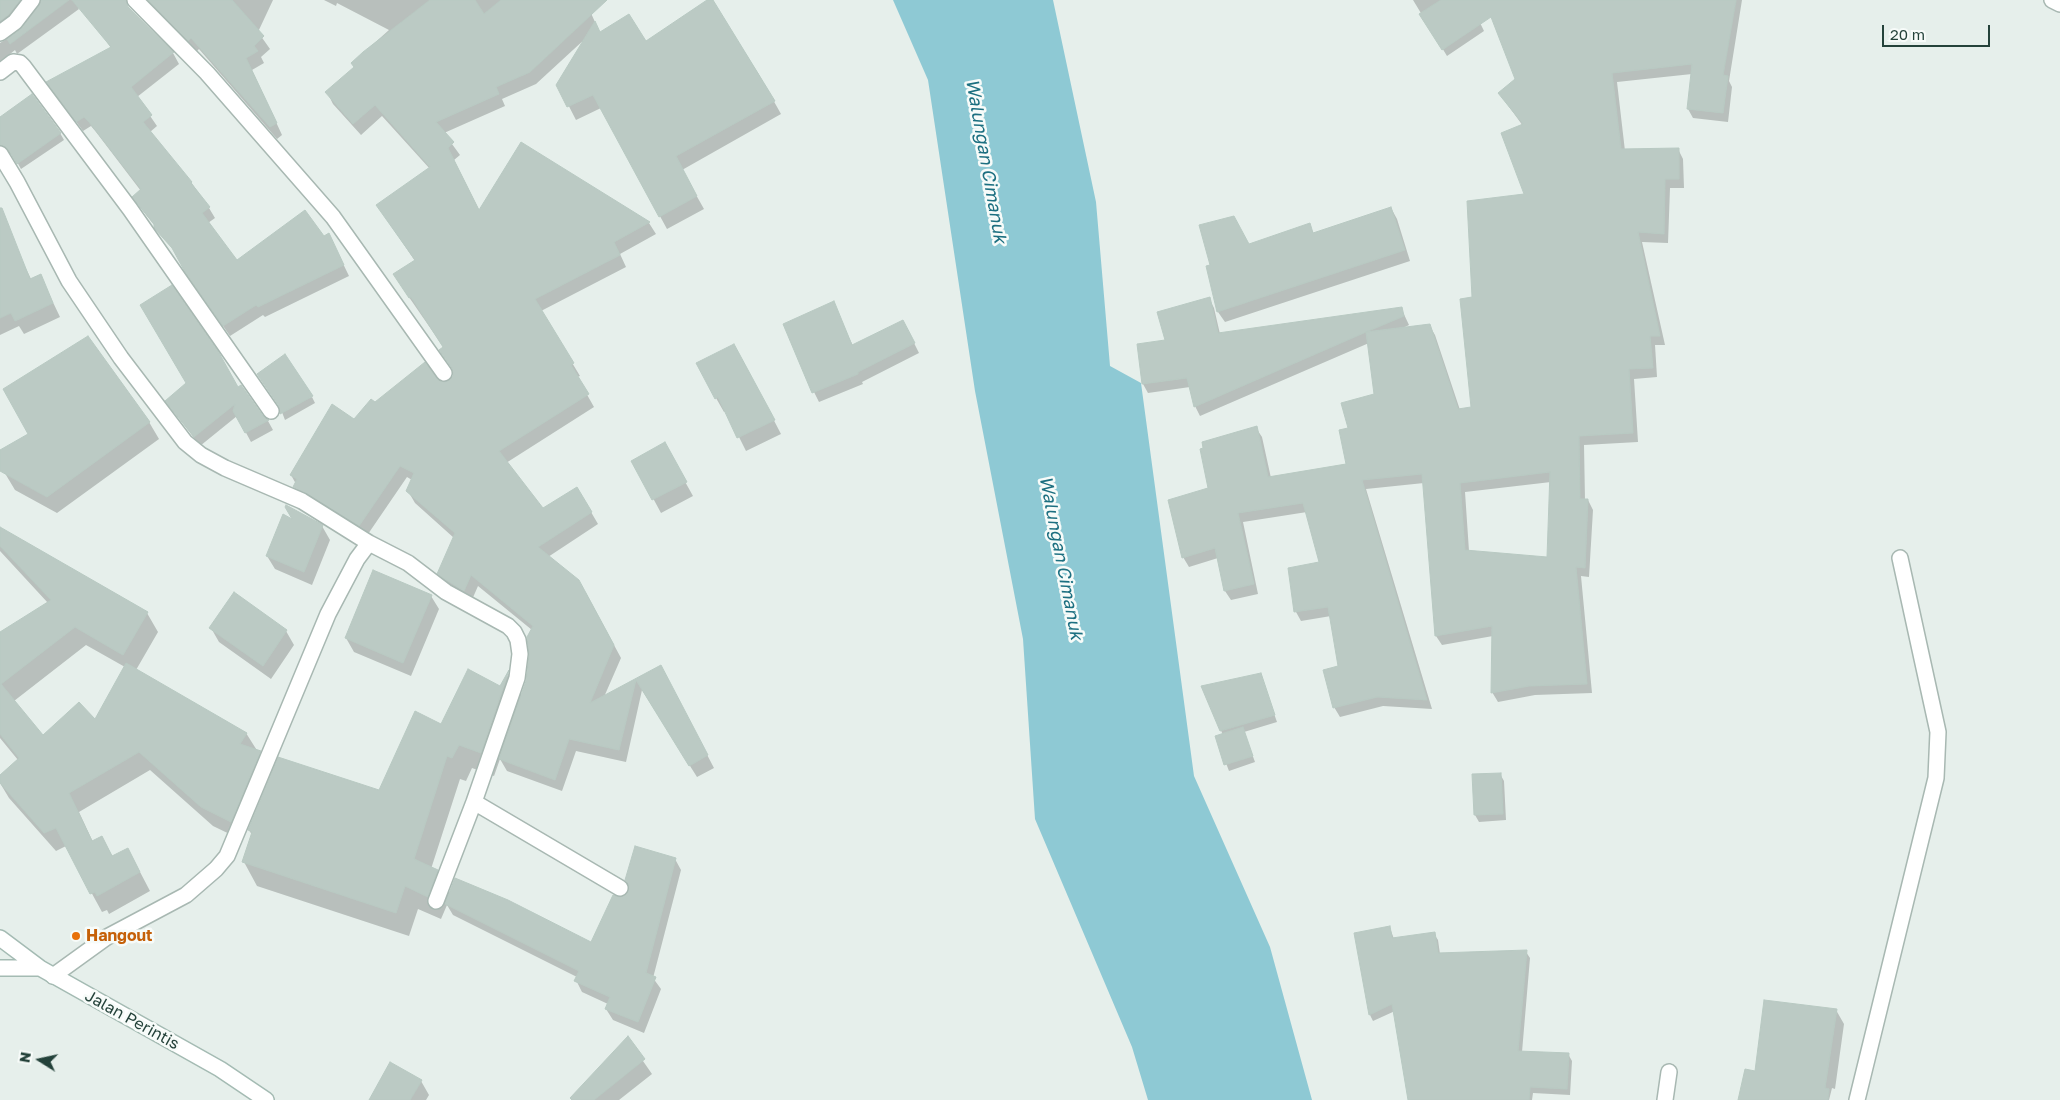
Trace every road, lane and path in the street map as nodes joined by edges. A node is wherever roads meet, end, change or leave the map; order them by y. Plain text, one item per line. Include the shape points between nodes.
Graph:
1 (32, 0) edge
2 (135, 0) edge
3 (2052, 0) edge
4 (2060, 4) edge
5 (0, 34) edge
6 (0, 72) edge
7 (0, 154) edge
8 (444, 373) dead end
9 (271, 410) dead end
10 (369, 543) junction
11 (1900, 558) dead end
12 (474, 802) junction
13 (620, 888) dead end
14 (436, 901) dead end
15 (0, 938) edge
16 (0, 968) edge
17 (46, 972) junction
18 (1669, 1072) dead end
19 (266, 1100) edge
20 (1665, 1100) edge
21 (1857, 1100) edge

1 - 5 street via 15,22
2 - 8 street via 207,73 333,216
3 - 4 street
6 - 9 street via 13,62 23,66 130,209
7 - 10 street via 70,281 121,358 185,442 225,468 302,501
10 - 12 street via 408,563 446,592 508,626 518,640 517,678
10 - 17 street via 328,614 226,856 186,895
11 - 21 street via 1938,732 1936,778
12 - 13 street
12 - 14 street
15 - 17 street, Jalan Perintis
16 - 17 street
17 - 19 street, Jalan Perintis via 220,1069
18 - 20 street

